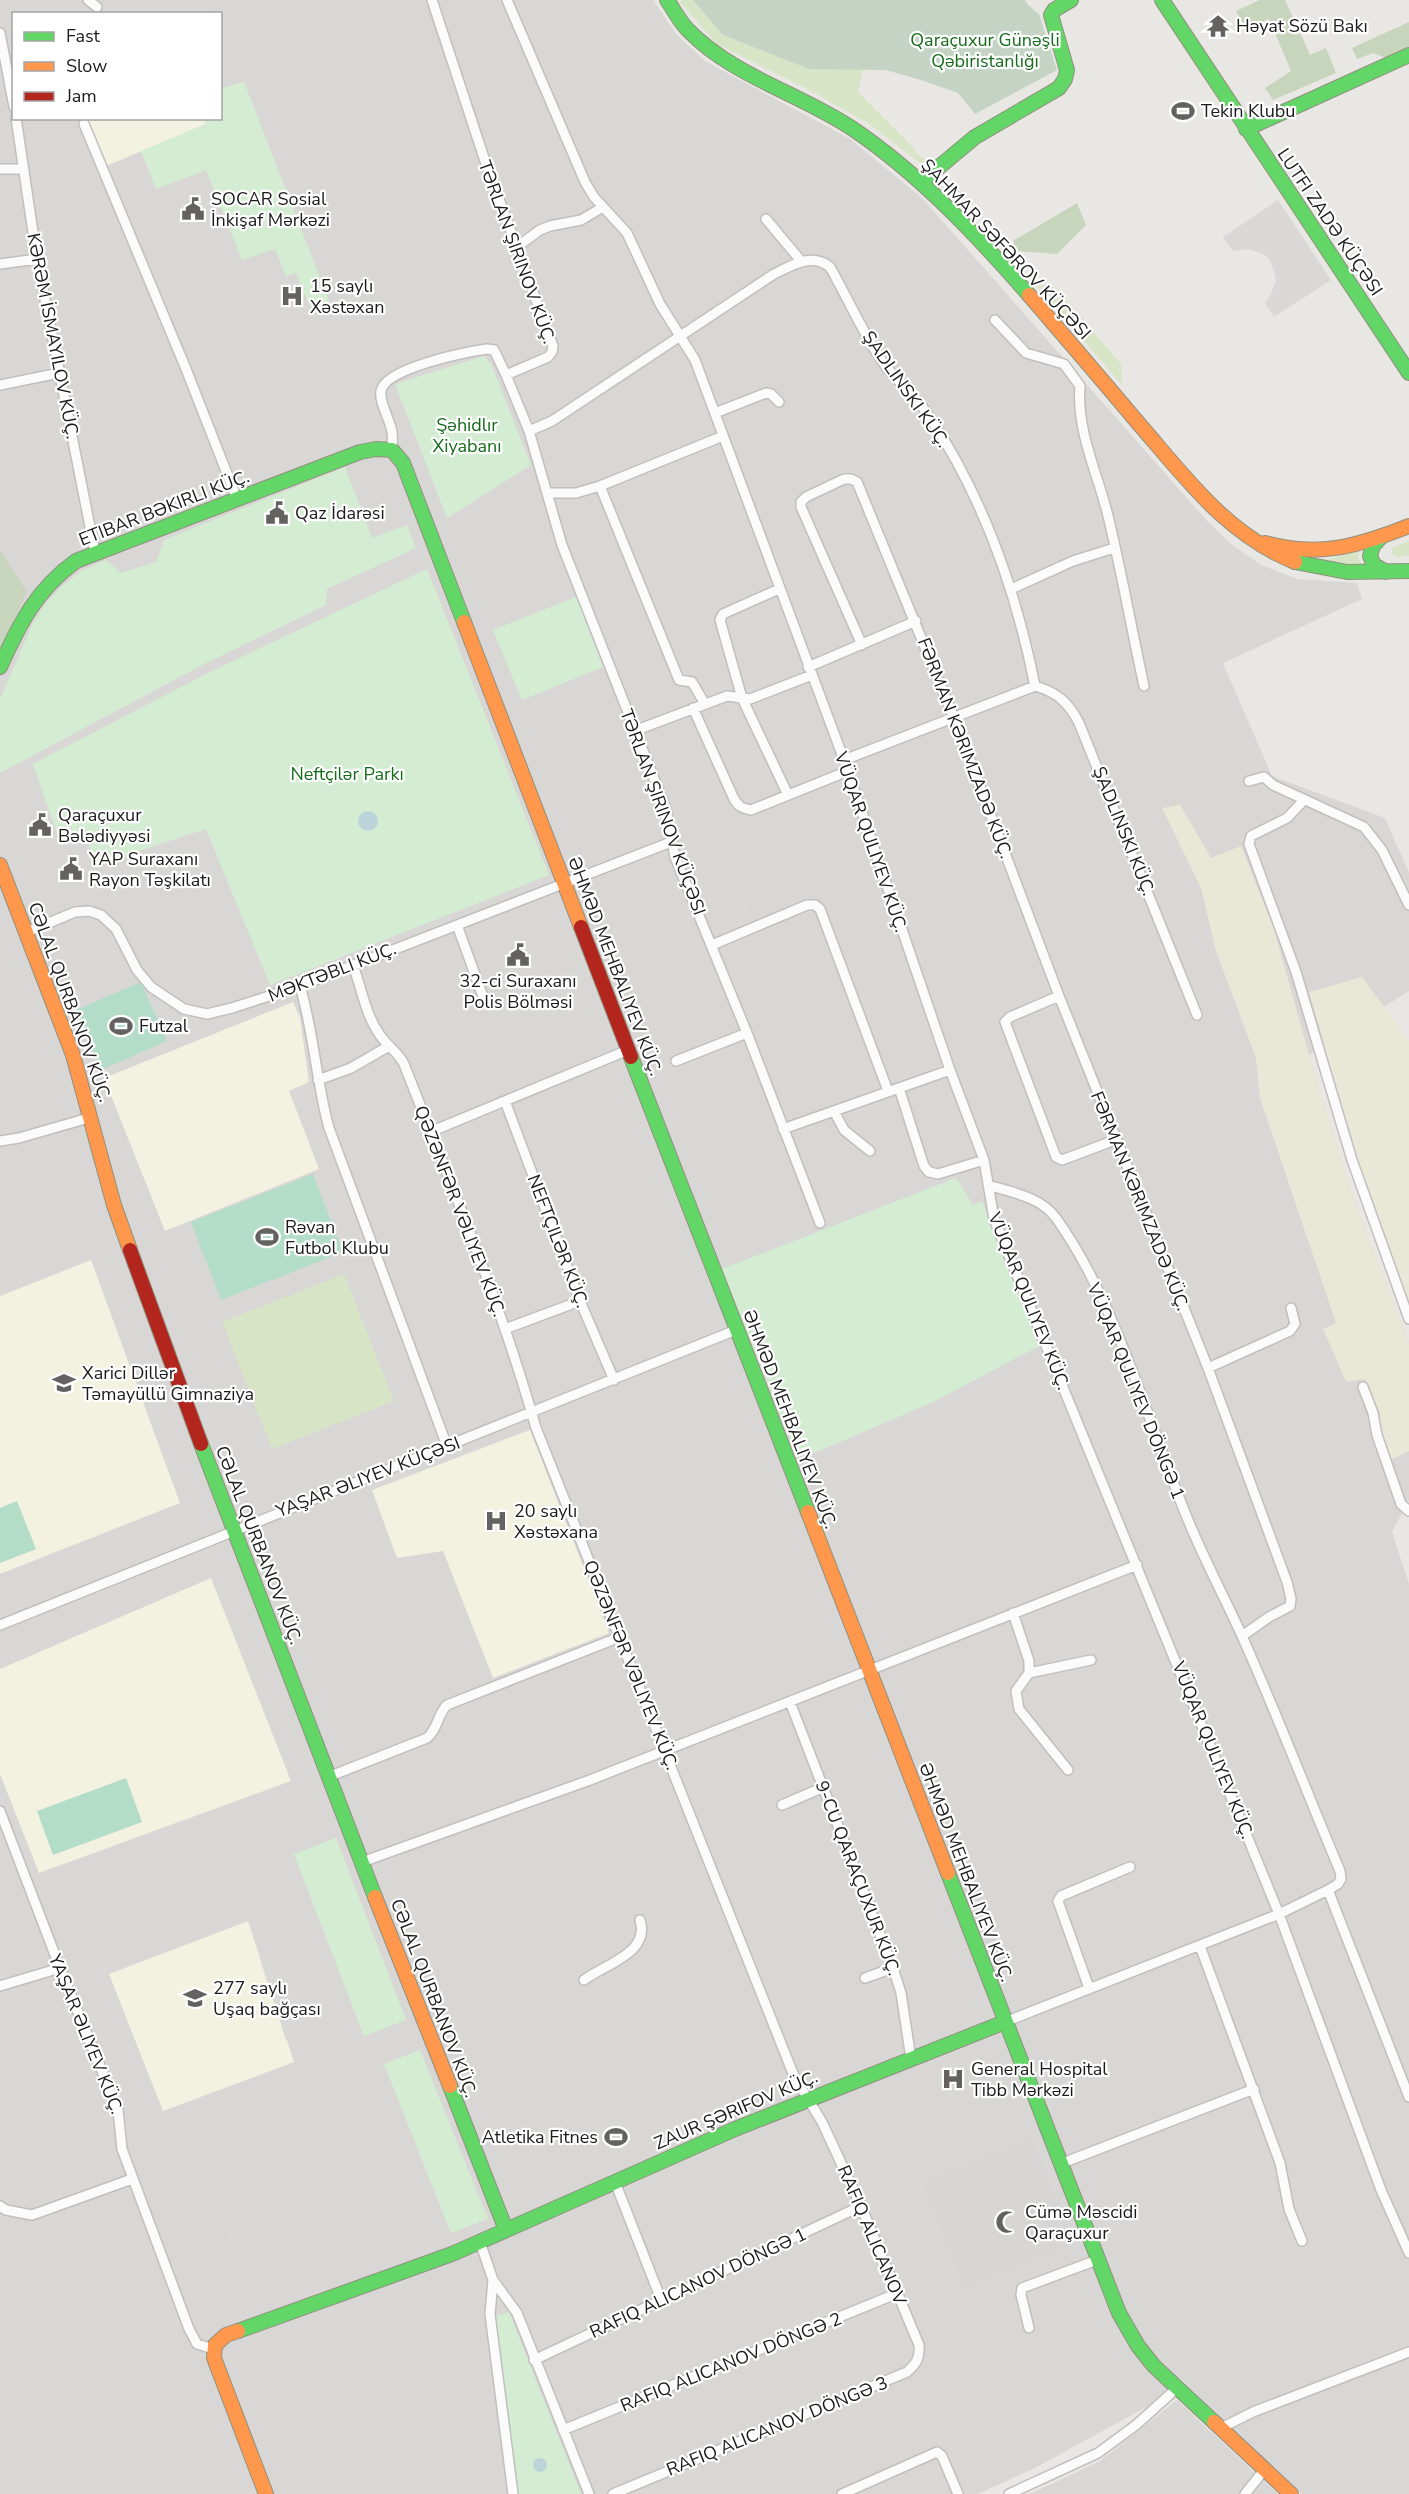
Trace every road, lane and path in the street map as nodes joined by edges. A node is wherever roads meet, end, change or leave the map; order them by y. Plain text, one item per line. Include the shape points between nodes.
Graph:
1 (88, 0) edge
2 (432, 0) edge
3 (507, 0) edge
4 (667, 0) edge
5 (1071, 0) edge
6 (1162, 0) edge
7 (97, 7) dead end
8 (0, 33) edge
9 (1409, 55) edge
10 (11, 94) junction
11 (0, 96) edge
12 (12, 98) edge
13 (16, 120) edge
14 (84, 124) dead end
15 (1246, 129) junction
16 (0, 169) edge
17 (24, 169) junction
18 (921, 182) junction
19 (603, 207) junction
20 (766, 219) dead end
21 (518, 246) junction
22 (37, 260) junction
23 (801, 261) junction
24 (0, 264) edge
25 (996, 320) dead end
26 (682, 337) junction
27 (1088, 362) junction
28 (59, 373) junction
29 (1409, 373) edge
30 (506, 375) junction
31 (1072, 375) junction
32 (0, 385) edge
33 (779, 402) dead end
34 (715, 413) junction
35 (529, 431) junction
36 (723, 436) junction
37 (392, 450) junction
38 (600, 486) junction
39 (547, 493) junction
40 (237, 499) junction
41 (1409, 525) edge
42 (1232, 527) junction
43 (1382, 536) junction
44 (1114, 548) junction
45 (94, 552) junction
46 (1409, 571) edge
47 (1386, 572) junction
48 (779, 589) junction
49 (1011, 589) junction
50 (916, 621) junction
51 (862, 645) junction
52 (0, 667) edge
53 (810, 671) junction
54 (1035, 686) junction
55 (1144, 686) dead end
56 (742, 698) junction
57 (705, 704) junction
58 (693, 708) junction
59 (954, 718) junction
60 (634, 731) junction
61 (844, 760) junction
62 (848, 771) junction
63 (1249, 781) dead end
64 (788, 795) junction
65 (1304, 800) junction
66 (671, 842) junction
67 (1, 870) edge
68 (564, 884) junction
69 (1409, 905) edge
70 (457, 925) junction
71 (27, 932) junction
72 (712, 945) junction
73 (353, 965) junction
74 (300, 986) junction
75 (1059, 996) junction
76 (485, 1002) dead end
77 (1197, 1015) dead end
78 (747, 1033) junction
79 (388, 1046) junction
80 (628, 1050) junction
81 (676, 1061) dead end
82 (950, 1070) junction
83 (318, 1080) junction
84 (899, 1088) junction
85 (888, 1091) junction
86 (505, 1101) junction
87 (834, 1110) junction
88 (92, 1117) junction
89 (783, 1129) junction
90 (430, 1132) junction
91 (1116, 1140) junction
92 (0, 1141) edge
93 (870, 1151) dead end
94 (984, 1160) junction
95 (988, 1185) junction
96 (820, 1223) dead end
97 (580, 1301) junction
98 (1291, 1308) dead end
99 (1409, 1319) edge
100 (505, 1329) junction
101 (736, 1330) junction
102 (1208, 1368) junction
103 (614, 1380) junction
104 (1363, 1387) dead end
105 (532, 1412) junction
106 (447, 1446) junction
107 (1409, 1511) edge
108 (235, 1530) junction
109 (1137, 1565) junction
110 (1014, 1613) junction
111 (0, 1625) edge
112 (1242, 1636) junction
113 (620, 1637) junction
114 (1091, 1660) dead end
115 (869, 1671) junction
116 (1029, 1672) junction
117 (790, 1702) junction
118 (666, 1751) junction
119 (1068, 1770) dead end
120 (328, 1777) junction
121 (824, 1787) junction
122 (782, 1805) dead end
123 (0, 1811) edge
124 (362, 1862) junction
125 (1131, 1867) dead end
126 (1328, 1890) junction
127 (1280, 1914) junction
128 (640, 1920) dead end
129 (1200, 1946) junction
130 (60, 1968) junction
131 (893, 1968) junction
132 (865, 1978) dead end
133 (584, 1980) dead end
134 (0, 1986) edge
135 (1089, 1988) junction
136 (1005, 2022) junction
137 (911, 2059) junction
138 (1254, 2090) junction
139 (1409, 2097) edge
140 (808, 2098) junction
141 (1060, 2164) junction
142 (132, 2179) junction
143 (615, 2182) junction
144 (0, 2206) edge
145 (861, 2206) junction
146 (506, 2230) junction
147 (1302, 2241) dead end
148 (480, 2242) junction
149 (1409, 2253) edge
150 (1097, 2260) junction
151 (494, 2280) junction
152 (898, 2293) junction
153 (662, 2302) junction
154 (1029, 2328) dead end
155 (213, 2349) junction
156 (1409, 2352) edge
157 (534, 2360) junction
158 (1177, 2388) junction
159 (1221, 2428) junction
160 (563, 2430) junction
161 (1265, 2469) junction
162 (266, 2494) edge
163 (513, 2494) edge
164 (589, 2494) edge
165 (613, 2494) edge
166 (842, 2494) edge
167 (958, 2494) edge
168 (1009, 2494) edge
169 (1245, 2494) edge
170 (1291, 2494) edge

1 - 7 street
2 - 21 street, TƏRLAN ŞIRINOV KÜÇ. via 485,161
3 - 19 street via 585,182
4 - 18 street, ŞAHMAR SƏFƏROV KÜÇƏSI via 687,29 714,52 850,127
5 - 18 street via 1051,15 1067,64 1065,81 975,137
6 - 15 street, LUTFI ZADƏ KÜÇƏSI
8 - 10 street
9 - 15 street
10 - 11 street
10 - 12 street
13 - 17 street
14 - 40 street
15 - 29 street, LUTFI ZADƏ KÜÇƏSI
16 - 17 street
17 - 22 street
18 - 27 street, ŞAHMAR SƏFƏROV KÜÇƏSI
19 - 21 street via 581,220 550,225
19 - 26 street via 627,233 660,304
20 - 23 street
21 - 30 street, TƏRLAN ŞIRINOV KÜÇ. via 553,346 548,357
22 - 24 street
22 - 28 street
23 - 26 street via 774,274
23 - 49 street, ŞADLINSKI KÜÇ. via 824,262 830,267 880,358 927,414 965,478
25 - 31 street via 1026,353 1064,364
26 - 34 street, VÜQAR QULIYEV KÜÇ.
26 - 35 street via 552,421
27 - 31 street
27 - 42 street, ŞAHMAR SƏFƏROV KÜÇƏSI
28 - 32 street
28 - 45 street
30 - 35 street
30 - 37 street via 499,356 487,348 408,369 388,379 381,395 392,429
31 - 44 street via 1080,386 1079,404 1087,448
33 - 34 street via 765,393
34 - 36 street, VÜQAR QULIYEV KÜÇ.
35 - 39 street, TƏRLAN ŞIRINOV KÜÇƏSI
36 - 38 street
36 - 48 street, VÜQAR QULIYEV KÜÇ.
37 - 40 street, ETIBAR BƏKIRLI KÜÇ. via 360,452
37 - 68 street via 408,474
38 - 39 street via 576,493
38 - 57 street via 679,681 692,682
39 - 60 street, TƏRLAN ŞIRINOV KÜÇƏSI via 562,545
40 - 45 street, ETIBAR BƏKIRLI KÜÇ.
41 - 43 street
42 - 43 street via 1282,549 1308,552
42 - 47 street via 1260,548 1297,564 1344,572
43 - 47 street via 1371,547 1370,556 1378,569
44 - 49 street via 1073,561
44 - 55 street
45 - 52 street, ETIBAR BƏKIRLI KÜÇ. via 70,564 43,587 26,611
46 - 47 street
48 - 53 street, VÜQAR QULIYEV KÜÇ.
48 - 56 street via 723,614 720,620
49 - 54 street, ŞADLINSKI KÜÇ.
50 - 51 street
50 - 51 street, FƏRMAN KƏRIMZADƏ KÜÇ. via 857,483 844,479 806,497 801,507
50 - 59 street, FƏRMAN KƏRIMZADƏ KÜÇ.
51 - 53 street
53 - 56 street via 760,696
53 - 61 street, VÜQAR QULIYEV KÜÇ.
54 - 59 street
54 - 77 street, ŞADLINSKI KÜÇ. via 1064,700 1079,723
56 - 57 street via 727,696
56 - 64 street
57 - 58 street
58 - 60 street
58 - 64 street via 738,806 751,810
59 - 61 street
59 - 75 street, FƏRMAN KƏRIMZADƏ KÜÇ.
60 - 66 street, TƏRLAN ŞIRINOV KÜÇƏSI via 666,809
61 - 62 street, VÜQAR QULIYEV KÜÇ.
62 - 64 street
62 - 82 street, VÜQAR QULIYEV KÜÇ.
63 - 65 street via 1264,777
65 - 69 street via 1364,827 1382,850
65 - 99 street via 1287,818 1251,836 1249,844 1296,972 1352,1160
66 - 68 street, MƏKTƏBLI KÜÇ.
66 - 72 street, TƏRLAN ŞIRINOV KÜÇƏSI
67 - 71 street, CƏLAL QURBANOV KÜÇ.
68 - 70 street, MƏKTƏBLI KÜÇ.
68 - 80 street
70 - 73 street, MƏKTƏBLI KÜÇ.
70 - 76 street
71 - 74 street, MƏKTƏBLI KÜÇ. via 75,912 89,910 101,915 116,930 137,970 151,987 172,1003 195,1013 218,1012
71 - 88 street, CƏLAL QURBANOV KÜÇ.
72 - 78 street, TƏRLAN ŞIRINOV KÜÇƏSI
72 - 85 street via 807,905 820,909
73 - 74 street, MƏKTƏBLI KÜÇ.
73 - 79 street, QƏZƏNFƏR VƏLIYEV KÜÇ. via 374,1025
74 - 83 street
75 - 91 street, FƏRMAN KƏRIMZADƏ KÜÇ.
75 - 91 street via 1005,1022 1052,1147 1062,1160
78 - 81 street
78 - 89 street, TƏRLAN ŞIRINOV KÜÇƏSI
79 - 83 street via 351,1068
79 - 90 street, QƏZƏNFƏR VƏLIYEV KÜÇ. via 404,1064
80 - 86 street
80 - 101 street
82 - 84 street
82 - 94 street, VÜQAR QULIYEV KÜÇ.
83 - 106 street via 329,1128
84 - 85 street
84 - 94 street via 928,1172 938,1174
85 - 87 street
86 - 90 street
86 - 97 street, NEFTÇILƏR KÜÇ.
87 - 89 street
87 - 93 street via 844,1130
88 - 92 street
88 - 108 street, CƏLAL QURBANOV KÜÇ. via 114,1205
89 - 96 street, TƏRLAN ŞIRINOV KÜÇƏSI
90 - 100 street, QƏZƏNFƏR VƏLIYEV KÜÇ.
91 - 102 street, FƏRMAN KƏRIMZADƏ KÜÇ.
94 - 95 street, VÜQAR QULIYEV KÜÇ.
95 - 109 street, VÜQAR QULIYEV KÜÇ. via 994,1220
95 - 112 street, VÜQAR QULIYEV DÖNGƏ 1 via 1047,1208 1079,1257 1115,1332 1182,1507
97 - 100 street
97 - 103 street, NEFTÇILƏR KÜÇ.
98 - 102 street via 1295,1324 1290,1331
100 - 105 street, QƏZƏNFƏR VƏLIYEV KÜÇ.
101 - 103 street, YAŞAR ƏLIYEV KÜÇƏSI
101 - 115 street
102 - 112 street, FƏRMAN KƏRIMZADƏ KÜÇ. via 1292,1599 1290,1606
103 - 105 street, YAŞAR ƏLIYEV KÜÇƏSI
104 - 107 street via 1401,1504
105 - 106 street, YAŞAR ƏLIYEV KÜÇƏSI
105 - 113 street, QƏZƏNFƏR VƏLIYEV KÜÇ.
106 - 108 street, YAŞAR ƏLIYEV KÜÇƏSI
108 - 111 street, YAŞAR ƏLIYEV KÜÇƏSI
108 - 120 street, CƏLAL QURBANOV KÜÇ.
109 - 110 street
109 - 127 street, VÜQAR QULIYEV KÜÇ.
110 - 115 street
110 - 116 street
112 - 126 street via 1340,1871 1338,1884
113 - 118 street, QƏZƏNFƏR VƏLIYEV KÜÇ.
113 - 120 street via 447,1704 427,1738
114 - 116 street
115 - 117 street
115 - 136 street
116 - 119 street via 1016,1691 1019,1709
117 - 118 street
117 - 121 street, 9-CU QARAÇUXUR KÜÇ.
118 - 124 street
118 - 140 street, QƏZƏNFƏR VƏLIYEV KÜÇ. via 794,2076
120 - 124 street, CƏLAL QURBANOV KÜÇ.
121 - 122 street
121 - 131 street, 9-CU QARAÇUXUR KÜÇ.
123 - 130 street, YAŞAR ƏLIYEV KÜÇ.
124 - 146 street, CƏLAL QURBANOV KÜÇ.
125 - 135 street via 1061,1896 1058,1901
126 - 127 street, ZAUR ŞƏRIFOV KÜÇ.
126 - 139 street
127 - 129 street, ZAUR ŞƏRIFOV KÜÇ.
127 - 149 street, VÜQAR QULIYEV KÜÇ. via 1380,2190
128 - 133 street via 641,1931 628,1955
129 - 135 street, ZAUR ŞƏRIFOV KÜÇ.
129 - 138 street
130 - 134 street
130 - 142 street, YAŞAR ƏLIYEV KÜÇ. via 118,2110 122,2149
131 - 132 street
131 - 137 street, 9-CU QARAÇUXUR KÜÇ.
135 - 136 street, ZAUR ŞƏRIFOV KÜÇ.
136 - 137 street, ZAUR ŞƏRIFOV KÜÇ.
136 - 141 street
137 - 140 street, ZAUR ŞƏRIFOV KÜÇ.
138 - 141 street
138 - 147 street
140 - 143 street, ZAUR ŞƏRIFOV KÜÇ.
140 - 145 street, QƏZƏNFƏR VƏLIYEV KÜÇ.
141 - 150 street
142 - 144 street via 32,2215
142 - 155 street, YAŞAR ƏLIYEV KÜÇ. via 189,2329 197,2344
143 - 146 street, ZAUR ŞƏRIFOV KÜÇ.
143 - 153 street
145 - 152 street, QƏZƏNFƏR VƏLIYEV KÜÇ.
145 - 153 street
146 - 148 street, ZAUR ŞƏRIFOV KÜÇ.
148 - 151 street
148 - 155 street, ZAUR ŞƏRIFOV KÜÇ. via 238,2330 218,2341
150 - 154 street via 1022,2288
150 - 158 street via 1127,2329 1144,2355
151 - 157 street via 517,2313
151 - 163 street via 490,2314
152 - 160 street
152 - 165 street, QƏZƏNFƏR VƏLIYEV KÜÇ. via 919,2345 920,2356 907,2372
153 - 157 street
155 - 162 street
156 - 159 street
157 - 160 street
158 - 159 street
158 - 168 street via 1098,2452
159 - 161 street
160 - 164 street
161 - 169 street
161 - 170 street
166 - 167 street via 937,2452

